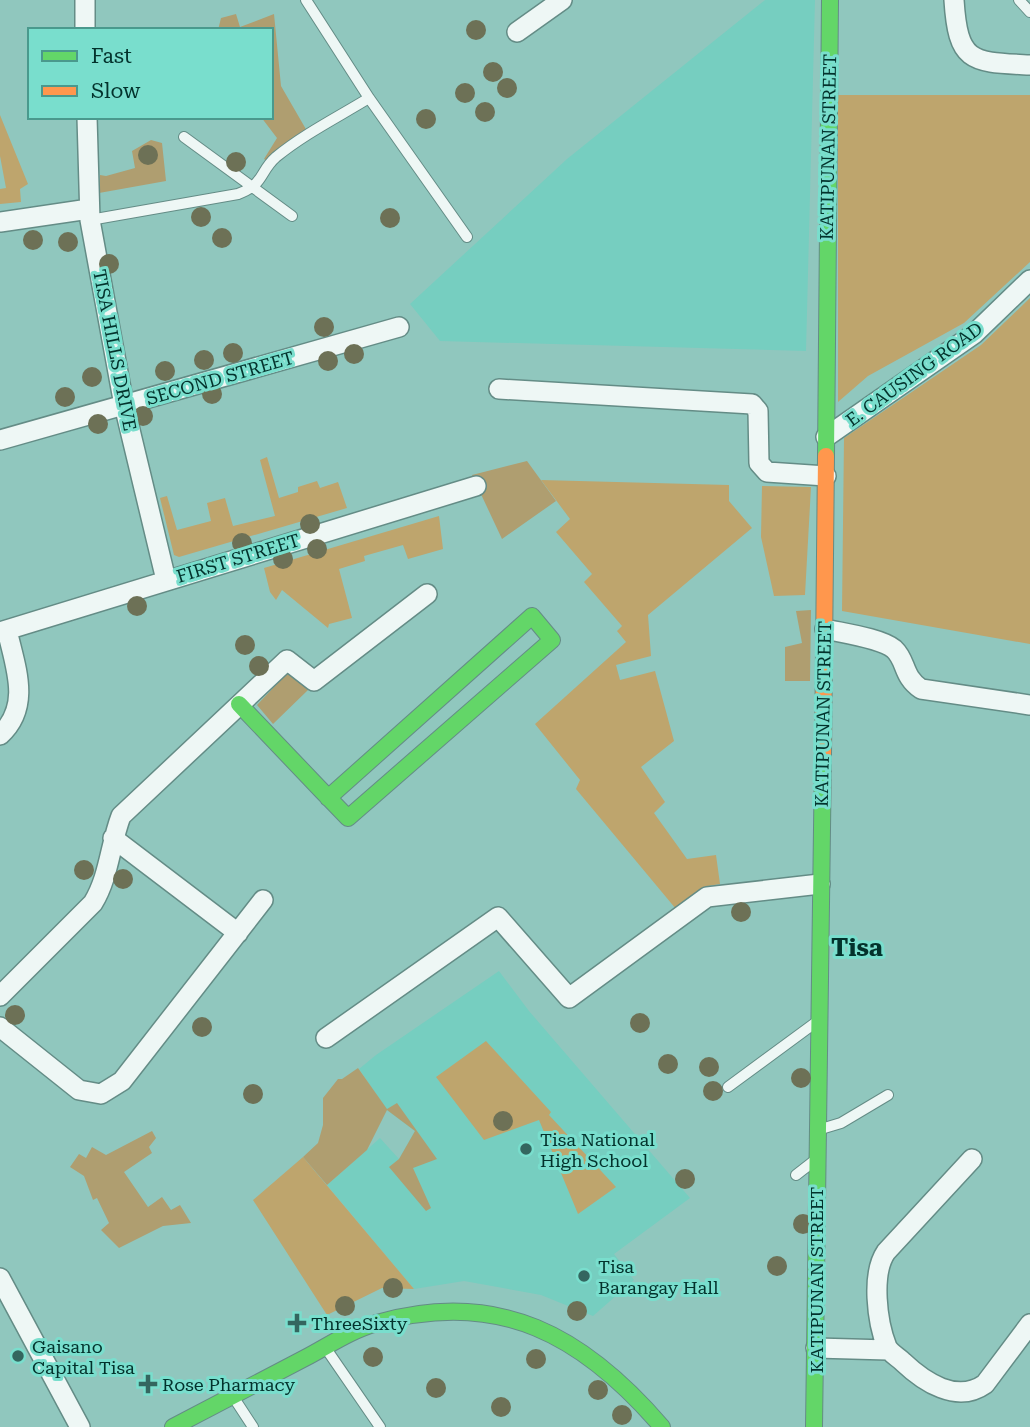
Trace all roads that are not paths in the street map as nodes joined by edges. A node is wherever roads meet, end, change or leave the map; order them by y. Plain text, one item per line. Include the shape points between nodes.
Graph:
1 (85, 0) edge
2 (306, 0) edge
3 (562, 0) edge
4 (830, 0) edge
5 (954, 0) edge
6 (1019, 0) edge
7 (1030, 12) edge
8 (85, 28) edge
9 (517, 32) dead end
10 (1030, 65) edge
11 (369, 98) junction
12 (87, 119) edge
13 (184, 137) dead end
14 (253, 188) junction
15 (89, 214) junction
16 (292, 216) dead end
17 (0, 222) edge
18 (467, 237) dead end
19 (1030, 280) edge
20 (399, 327) dead end
21 (499, 389) dead end
22 (124, 405) junction
23 (826, 437) junction
24 (0, 440) edge
25 (826, 477) junction
26 (476, 486) dead end
27 (166, 580) junction
28 (426, 594) dead end
29 (825, 629) junction
30 (3, 631) edge
31 (239, 704) junction
32 (1030, 705) edge
33 (0, 735) edge
34 (328, 798) junction
35 (113, 838) junction
36 (820, 884) junction
37 (263, 901) dead end
38 (238, 933) junction
39 (0, 996) edge
40 (818, 1020) junction
41 (0, 1027) edge
42 (326, 1038) dead end
43 (728, 1087) dead end
44 (887, 1095) dead end
45 (817, 1130) junction
46 (817, 1158) junction
47 (972, 1159) dead end
48 (796, 1175) dead end
49 (0, 1278) edge
50 (1030, 1324) edge
51 (326, 1348) junction
52 (816, 1348) junction
53 (888, 1350) junction
54 (233, 1396) junction
55 (179, 1426) edge
56 (80, 1427) edge
57 (253, 1427) edge
58 (380, 1427) edge
59 (662, 1427) edge
60 (814, 1427) edge

1 - 8 street
2 - 11 lane
3 - 9 street
4 - 23 street, KATIPUNAN STREET
5 - 10 street via 957,34 967,52 982,61
6 - 7 lane
11 - 14 lane via 274,159
11 - 18 lane
12 - 15 street, TISA HILLS DRIVE
13 - 14 lane
14 - 15 lane via 239,194
14 - 16 lane
15 - 17 street
15 - 22 street, TISA HILLS DRIVE
19 - 23 street, E. CAUSING ROAD via 974,334
20 - 22 street, SECOND STREET
21 - 25 street via 752,404 758,411 762,468
22 - 24 street, SECOND STREET
22 - 27 street, TISA HILLS DRIVE
23 - 25 street, KATIPUNAN STREET
25 - 29 street, KATIPUNAN STREET
26 - 27 street, FIRST STREET
27 - 30 street, FIRST STREET
28 - 31 street via 314,681 287,660
29 - 32 street via 894,649 910,681 921,689
29 - 36 street, KATIPUNAN STREET
30 - 33 street via 20,691 16,712
31 - 34 street
31 - 35 street via 121,816
34 - 34 street via 348,818 552,640 532,616
35 - 38 street
35 - 39 street via 104,886 93,903
36 - 40 street, KATIPUNAN STREET
36 - 42 street via 707,897 569,998 498,917
37 - 38 street
38 - 41 street via 122,1082 101,1094 79,1090
40 - 43 lane
40 - 45 street, KATIPUNAN STREET
44 - 45 lane via 841,1123
45 - 46 street, KATIPUNAN STREET
46 - 48 lane
46 - 52 street, KATIPUNAN STREET
47 - 53 street via 878,1263 876,1283
49 - 56 street
50 - 53 street via 976,1390 956,1392 928,1383
51 - 54 street
51 - 58 lane
51 - 59 street via 376,1324 428,1312 483,1312 537,1326 594,1358 641,1400
52 - 53 street
52 - 60 street, KATIPUNAN STREET
54 - 55 street
54 - 57 lane

